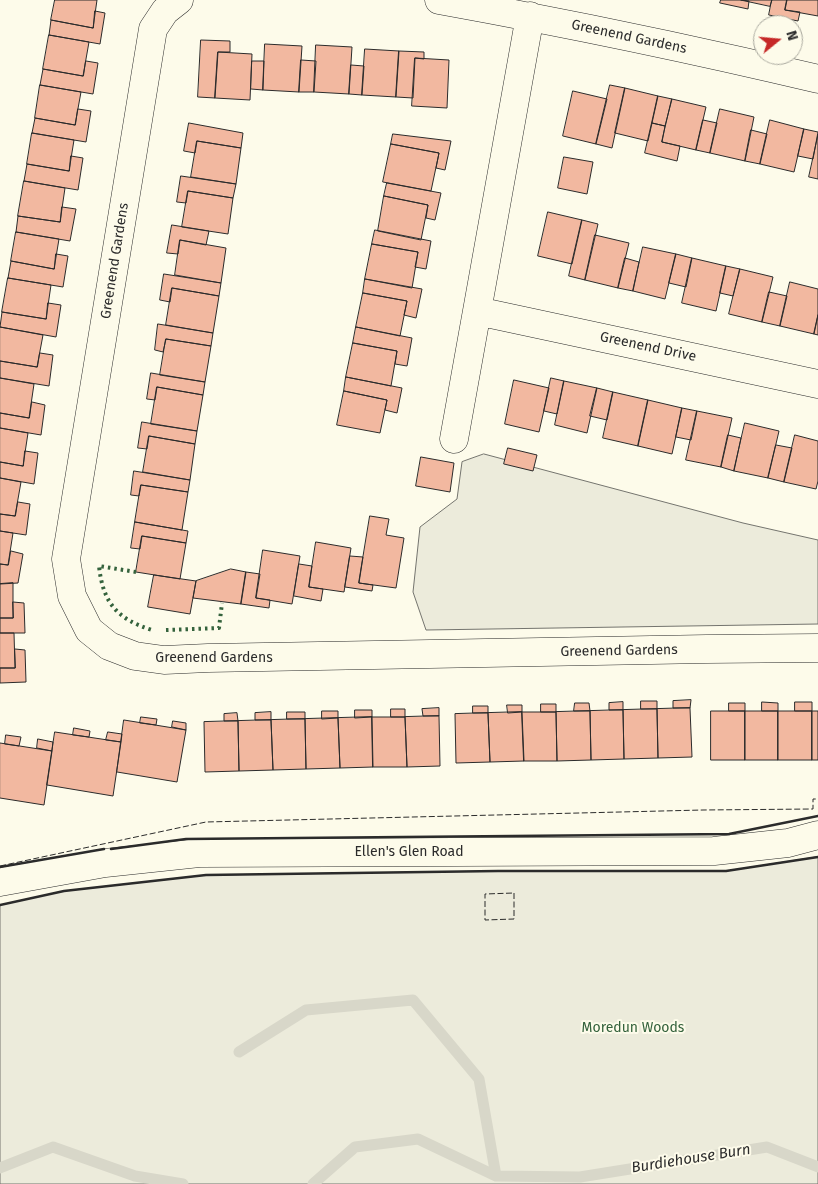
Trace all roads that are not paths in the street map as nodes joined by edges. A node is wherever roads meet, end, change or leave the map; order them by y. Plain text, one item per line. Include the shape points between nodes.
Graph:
1 (179, 0) edge
2 (439, 0) edge
3 (530, 16) junction
4 (818, 79) edge
5 (477, 311) junction
6 (818, 384) edge
7 (454, 439) dead end
8 (818, 648) edge
9 (818, 835) edge
10 (0, 882) edge

1 - 8 street, Greenend Gardens via 165,10 153,29 66,559 72,596 89,630 109,646 135,656 164,660
2 - 3 street, Greenend Gardens
3 - 4 street, Greenend Gardens
3 - 5 street
5 - 6 street, Greenend Drive
5 - 7 street
9 - 10 street, Ellen's Glen Road via 788,843 714,851 199,853 105,863

